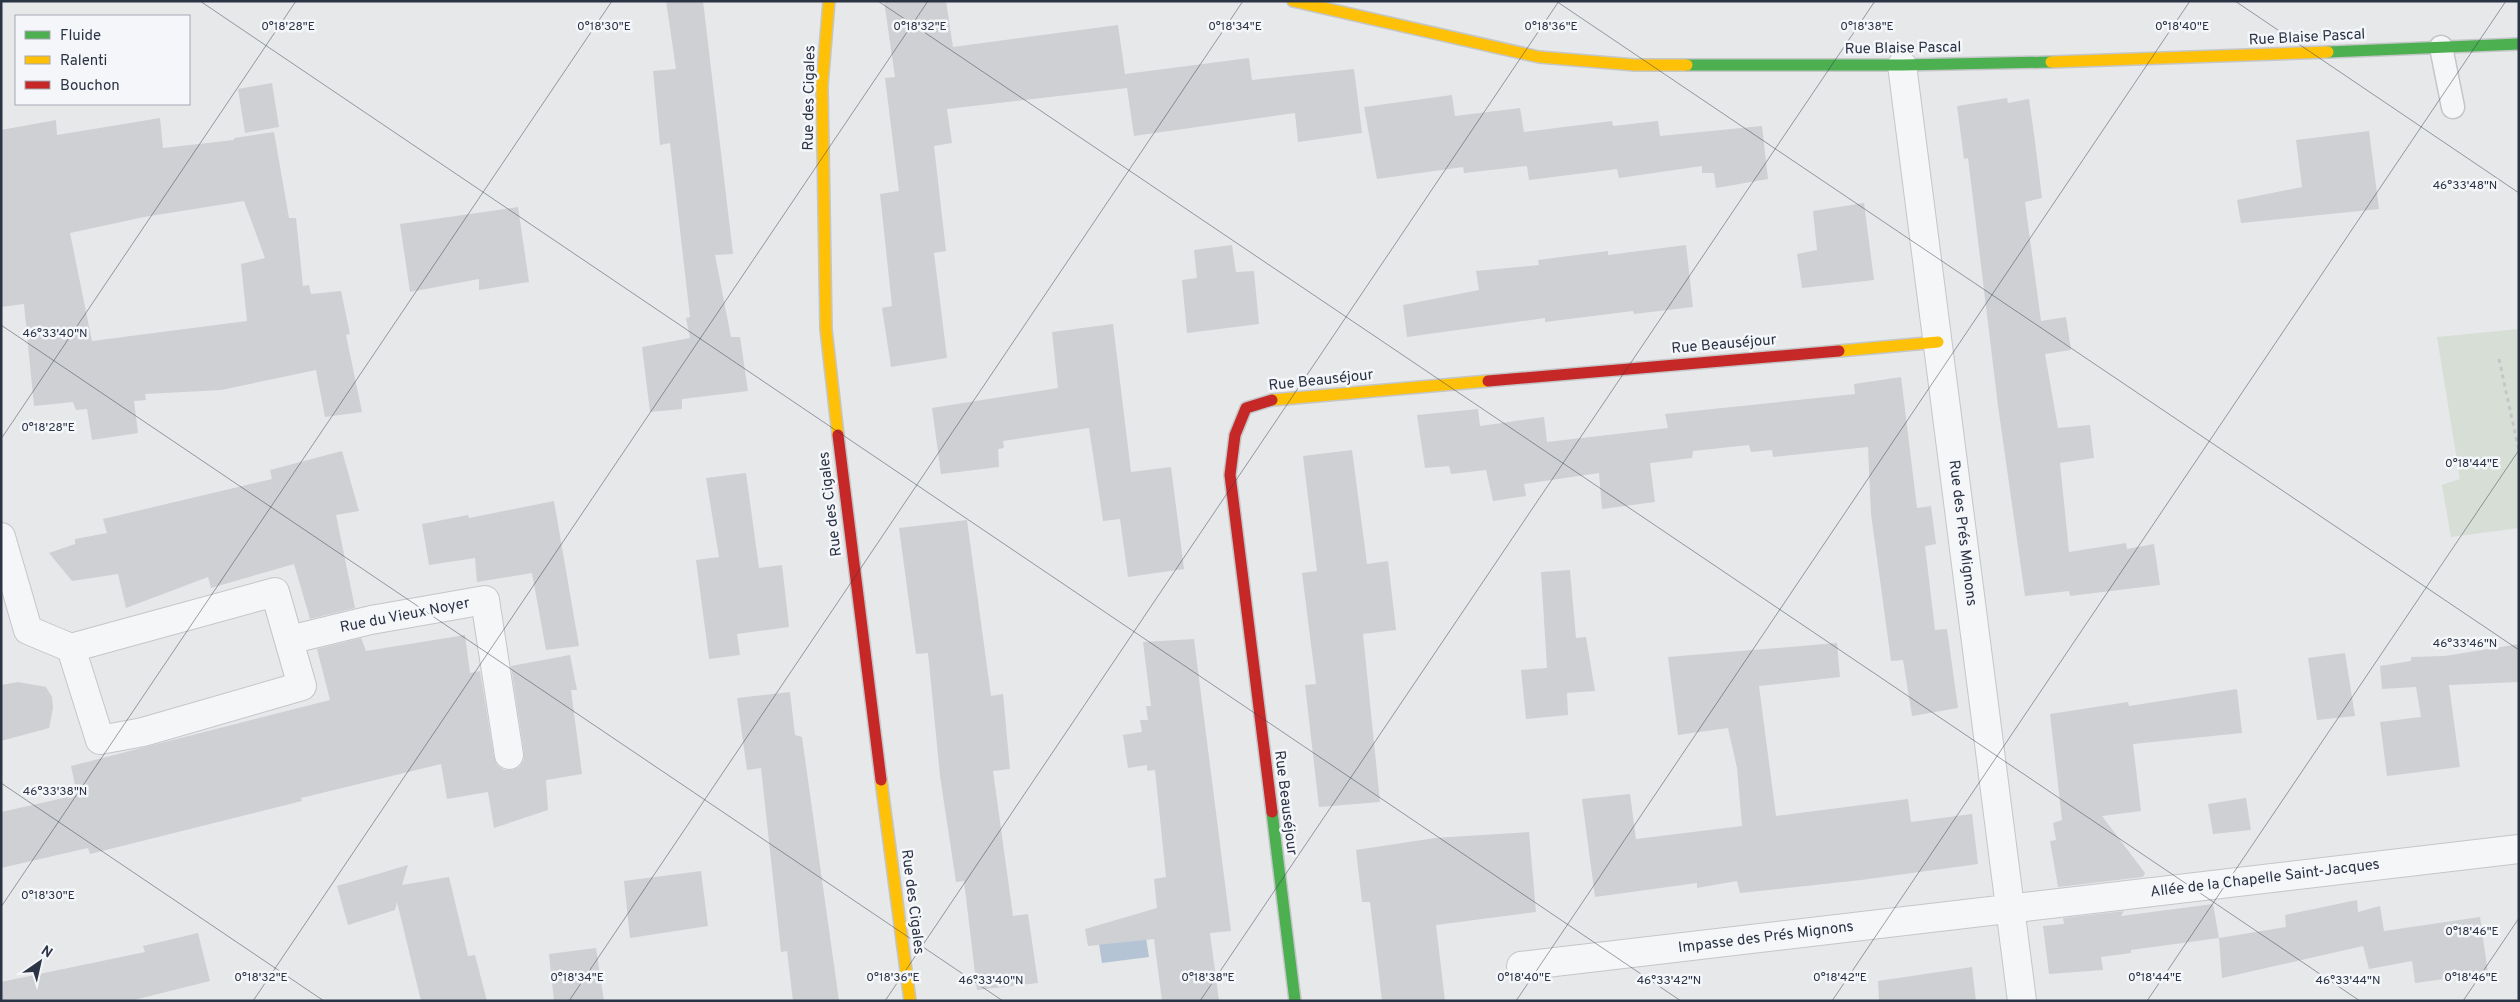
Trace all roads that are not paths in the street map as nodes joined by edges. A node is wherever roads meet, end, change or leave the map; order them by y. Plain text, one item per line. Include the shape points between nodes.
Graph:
1 (829, 1) edge
2 (1293, 1) edge
3 (2519, 44) edge
4 (2441, 47) junction
5 (1902, 65) junction
6 (2453, 107) dead end
7 (1938, 342) junction
8 (1, 537) edge
9 (290, 640) junction
10 (71, 648) junction
11 (509, 755) dead end
12 (2519, 849) edge
13 (2010, 909) junction
14 (1521, 966) dead end
15 (910, 1001) edge
16 (1295, 1001) edge
17 (2022, 1001) edge

1 - 15 street, Rue des Cigales via 822,86 826,328
2 - 5 street, Rue Blaise Pascal via 1539,57 1635,65
3 - 4 street, Rue Blaise Pascal
4 - 5 street, Rue Blaise Pascal via 2164,59
4 - 6 lane
5 - 7 street, Rue des Prés Mignons
7 - 13 street, Rue des Prés Mignons
7 - 16 street, Rue Beauséjour via 1271,400 1246,408 1235,435 1230,475
8 - 10 street via 28,630
9 - 10 street via 275,592
9 - 10 street via 302,686 143,732 100,740
9 - 11 street, Rue du Vieux Noyer via 371,620 485,600
12 - 13 street, Allée de la Chapelle Saint-Jacques
13 - 14 street, Impasse des Prés Mignons
13 - 17 street, Rue des Prés Mignons

